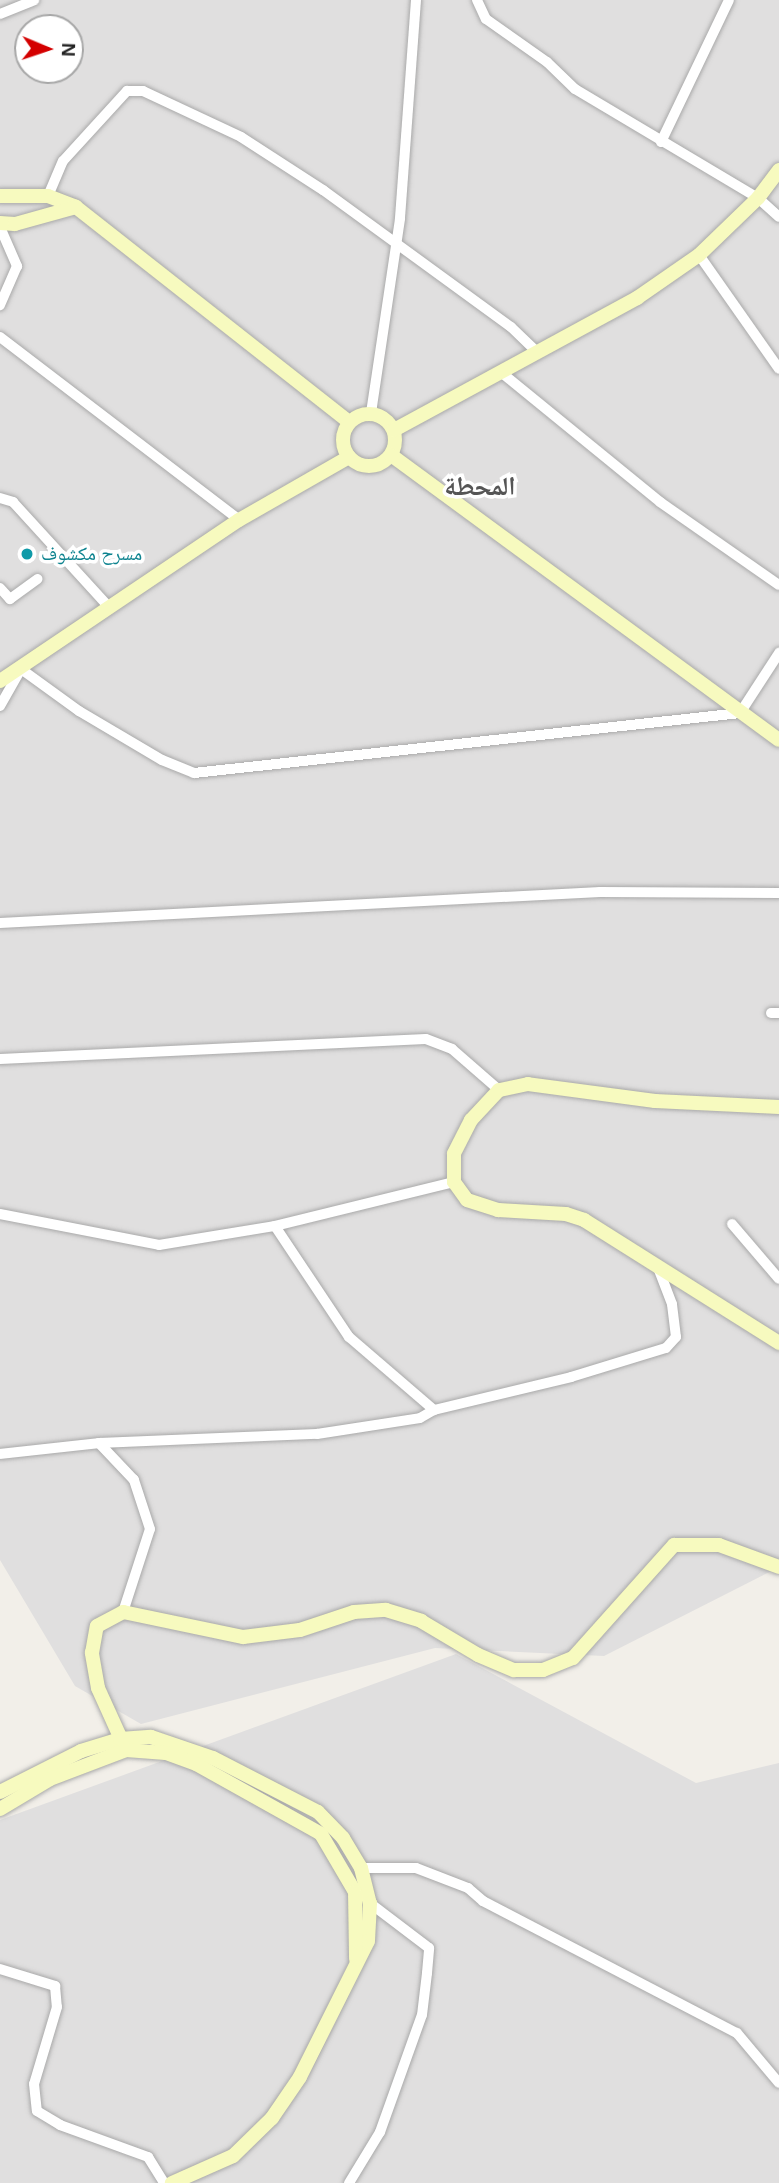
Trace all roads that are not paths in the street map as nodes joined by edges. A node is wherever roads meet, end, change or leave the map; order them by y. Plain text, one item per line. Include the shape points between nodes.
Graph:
1 (34, 0) edge
2 (416, 0) edge
3 (477, 0) edge
4 (729, 0) edge
5 (0, 14) edge
6 (661, 142) junction
7 (779, 170) edge
8 (0, 196) edge
9 (48, 196) junction
10 (758, 198) junction
11 (76, 207) junction
12 (779, 217) edge
13 (0, 225) edge
14 (395, 242) junction
15 (699, 255) junction
16 (0, 305) edge
17 (0, 337) edge
18 (538, 353) junction
19 (779, 369) edge
20 (502, 373) junction
21 (371, 413) junction
22 (349, 422) junction
23 (394, 430) junction
24 (391, 455) junction
25 (349, 457) junction
26 (0, 498) edge
27 (239, 520) junction
28 (38, 579) dead end
29 (779, 585) edge
30 (0, 588) edge
31 (109, 607) junction
32 (779, 653) edge
33 (21, 669) junction
34 (0, 681) edge
35 (0, 706) edge
36 (740, 713) junction
37 (779, 740) edge
38 (779, 892) edge
39 (0, 923) edge
40 (0, 1059) edge
41 (499, 1090) junction
42 (779, 1107) edge
43 (454, 1182) junction
44 (0, 1214) edge
45 (732, 1224) dead end
46 (275, 1226) junction
47 (659, 1270) junction
48 (779, 1279) edge
49 (777, 1338) edge
50 (434, 1410) junction
51 (99, 1443) junction
52 (0, 1454) edge
53 (779, 1567) edge
54 (123, 1612) junction
55 (123, 1744) junction
56 (0, 1791) edge
57 (0, 1809) edge
58 (361, 1868) junction
59 (370, 1903) junction
60 (0, 1969) edge
61 (354, 1970) junction
62 (779, 2083) edge
63 (164, 2183) edge
64 (172, 2183) edge
65 (349, 2183) edge

1 - 5 street
2 - 14 street
3 - 6 street via 486,19 547,62 575,89
4 - 6 street
6 - 10 street
7 - 10 street
8 - 9 street
9 - 11 street
9 - 14 street via 63,161 127,91 143,91 241,137
10 - 12 street
10 - 15 street
11 - 13 street
11 - 22 street
13 - 16 street via 18,266
14 - 18 street via 511,327
14 - 21 street
15 - 18 street via 637,298
15 - 19 street
17 - 27 street
18 - 20 street
20 - 23 street
20 - 29 street via 650,494
21 - 22 street
21 - 23 street
22 - 25 street via 343,440
23 - 24 street
24 - 25 street via 385,462 366,466
24 - 36 street
25 - 27 street
26 - 31 street via 13,502
27 - 31 street
28 - 30 street via 10,599
31 - 33 street
32 - 36 street
33 - 34 street
33 - 35 street
33 - 36 street via 79,711 162,760 194,773
36 - 37 street
38 - 39 street via 600,892
40 - 41 street via 426,1039 453,1049
41 - 42 street via 528,1084 655,1101
41 - 43 street via 471,1120 454,1154
43 - 46 street
43 - 47 street via 467,1200 498,1210 566,1214 584,1220
44 - 46 street via 159,1245
45 - 48 street
46 - 50 street via 349,1337
47 - 49 street
47 - 50 street via 672,1304 676,1337 666,1348
50 - 51 street via 420,1418 317,1434
51 - 52 street
51 - 54 street via 134,1480 150,1529
53 - 54 street via 719,1545 674,1545 573,1658 543,1670 514,1670 478,1656 421,1621 386,1610 354,1612 300,1630 243,1637
54 - 55 street via 97,1626 92,1653 98,1688
55 - 56 street via 81,1751
55 - 57 street
55 - 58 street via 151,1737 260,1780 318,1812 343,1838
55 - 61 street via 196,1764 321,1834 355,1892 358,1942
58 - 59 street
58 - 62 street via 416,1868 468,1888 483,1901 737,2033
59 - 61 street via 368,1941
59 - 65 street via 429,1948 422,2015 380,2132
60 - 63 street via 55,1986 57,2007 34,2084 37,2111 60,2125 148,2157
61 - 64 street via 300,2077 272,2118 233,2156

